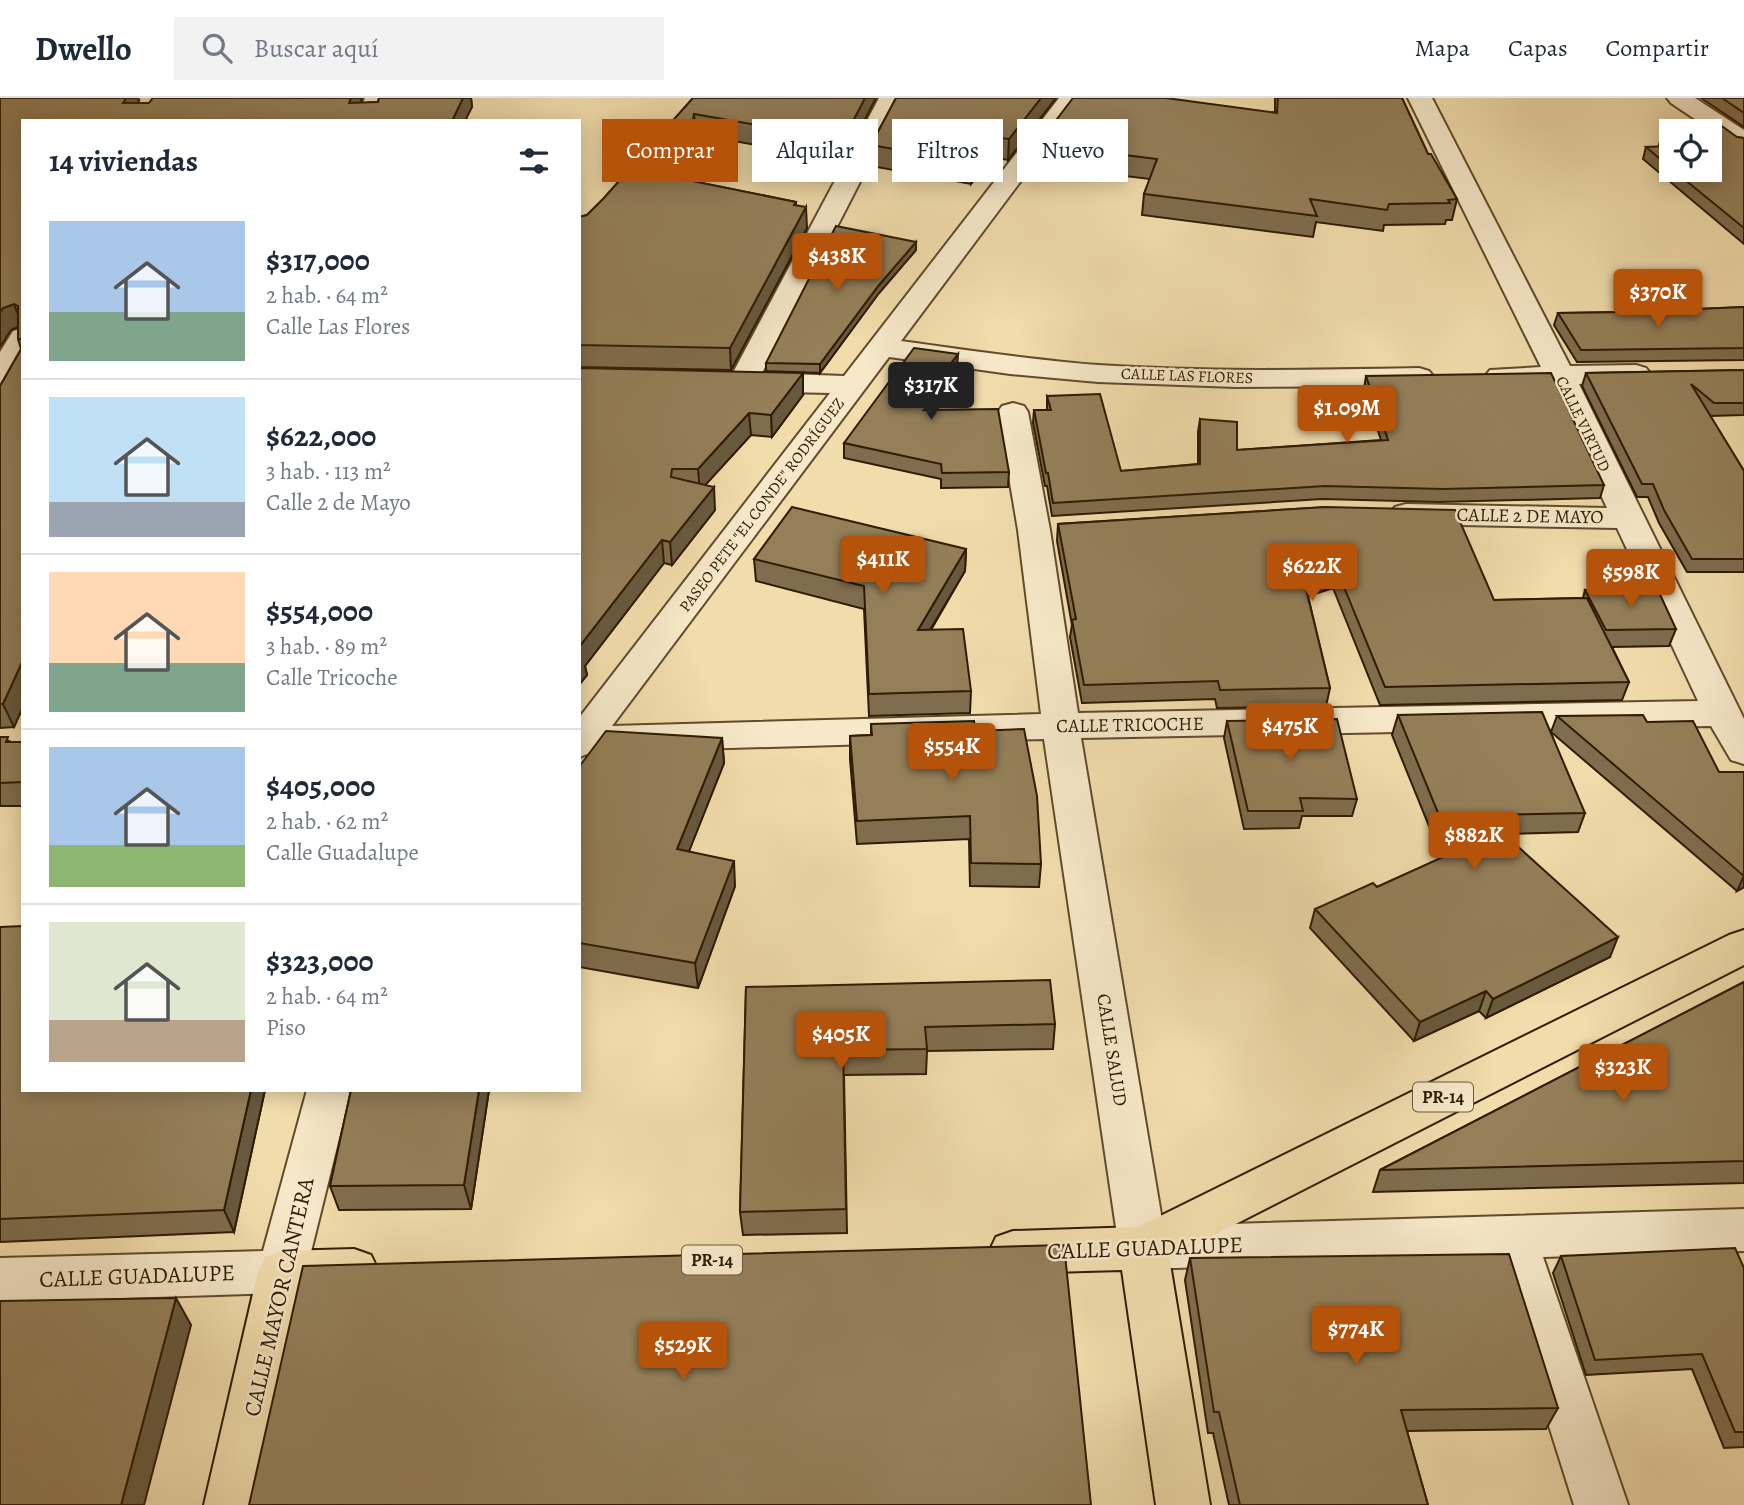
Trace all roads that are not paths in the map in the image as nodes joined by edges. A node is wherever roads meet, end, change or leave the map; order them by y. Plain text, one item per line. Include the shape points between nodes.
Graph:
1 (377, 98) edge
2 (891, 98) edge
3 (1071, 98) edge
4 (1420, 98) edge
5 (1679, 98) edge
6 (368, 119) edge
7 (1744, 141) edge
8 (21, 341) edge
9 (884, 346) junction
10 (1665, 373) edge
11 (1560, 375) junction
12 (0, 380) edge
13 (21, 381) edge
14 (853, 385) junction
15 (1013, 412) dead end
16 (1378, 513) edge
17 (1629, 518) junction
18 (1723, 713) junction
19 (1061, 726) junction
20 (581, 741) edge
21 (581, 742) edge
22 (1744, 751) edge
23 (1744, 946) edge
24 (331, 1096) edge
25 (1744, 1230) edge
26 (1513, 1237) junction
27 (1143, 1248) junction
28 (976, 1253) edge
29 (393, 1269) edge
30 (282, 1272) junction
31 (0, 1280) edge
32 (231, 1505) edge
33 (1183, 1505) edge
34 (1601, 1505) edge

1 - 6 street
2 - 14 street via 729,382
3 - 9 street, PASEO PETE "EL CONDE" RODRÍGUEZ
4 - 11 street, CALLE VIRTUD
5 - 7 street
8 - 12 street
9 - 11 street, CALLE LAS FLORES via 1099,373 1241,379
9 - 14 street, PASEO PETE "EL CONDE" RODRÍGUEZ
10 - 11 street, CALLE LAS FLORES
11 - 17 street, CALLE VIRTUD
12 - 13 street
14 - 20 street, PASEO PETE "EL CONDE" RODRÍGUEZ
15 - 19 street, CALLE SALUD via 1047,529 1044,595
16 - 17 street, CALLE 2 DE MAYO
17 - 18 street, CALLE VIRTUD
18 - 19 street, CALLE TRICOCHE
18 - 22 street, CALLE VIRTUD
19 - 21 street, CALLE TRICOCHE
19 - 27 street, CALLE SALUD
23 - 27 main road, PR-14
24 - 30 street, CALLE MAYOR CANTERA
25 - 26 street, CALLE GUADALUPE
26 - 27 street, CALLE GUADALUPE
26 - 34 street
27 - 28 main road, CALLE GUADALUPE / PR-14
27 - 33 main road, CALLE SALUD
29 - 30 main road, CALLE GUADALUPE
30 - 31 street, CALLE GUADALUPE
30 - 32 main road, CALLE MAYOR CANTERA

